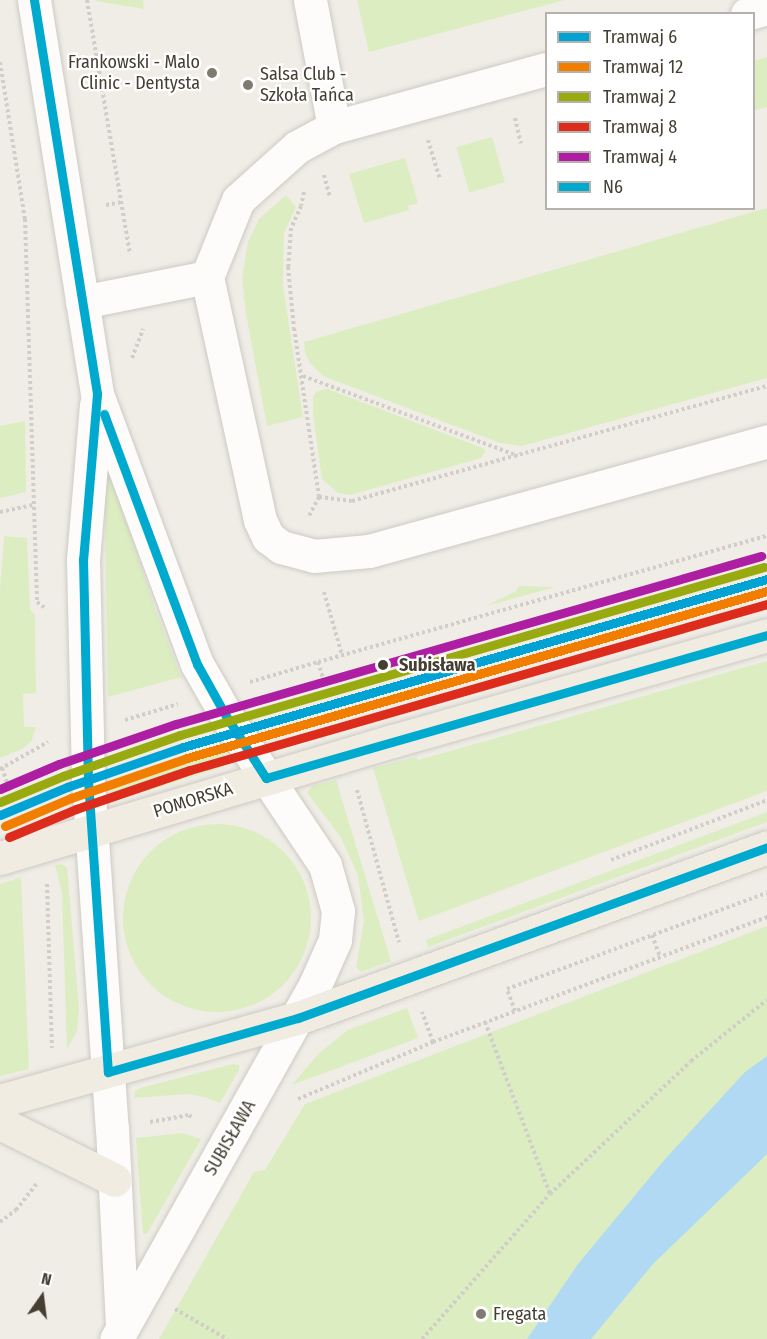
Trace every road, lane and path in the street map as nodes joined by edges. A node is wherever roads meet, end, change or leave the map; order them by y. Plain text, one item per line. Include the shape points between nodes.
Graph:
1 (34, 0) edge
2 (87, 0) edge
3 (310, 0) edge
4 (0, 62) edge
5 (545, 69) edge
6 (525, 113) dead end
7 (514, 116) junction
8 (503, 118) dead end
9 (334, 127) junction
10 (439, 136) dead end
11 (428, 139) junction
12 (417, 142) dead end
13 (521, 144) dead end
14 (316, 172) dead end
15 (440, 177) dead end
16 (303, 187) dead end
17 (330, 197) dead end
18 (131, 263) dead end
19 (207, 277) junction
20 (82, 302) junction
21 (303, 376) junction
22 (767, 386) edge
23 (97, 394) junction
24 (767, 441) edge
25 (518, 456) junction
26 (320, 497) junction
27 (34, 505) junction
28 (0, 512) edge
29 (304, 524) dead end
30 (767, 536) edge
31 (329, 609) dead end
32 (48, 610) dead end
33 (767, 635) edge
34 (342, 655) junction
35 (318, 662) junction
36 (323, 678) dead end
37 (239, 686) dead end
38 (182, 703) dead end
39 (120, 722) dead end
40 (56, 740) dead end
41 (1, 769) edge
42 (266, 778) junction
43 (8, 785) dead end
44 (356, 786) dead end
45 (91, 831) junction
46 (767, 847) edge
47 (0, 858) edge
48 (44, 872) dead end
49 (767, 893) edge
50 (767, 917) edge
51 (652, 935) junction
52 (398, 940) dead end
53 (660, 957) junction
54 (767, 1000) edge
55 (422, 1011) dead end
56 (515, 1011) junction
57 (298, 1018) junction
58 (485, 1022) junction
59 (433, 1042) junction
60 (53, 1052) dead end
61 (108, 1072) junction
62 (0, 1101) edge
63 (294, 1104) dead end
64 (198, 1122) dead end
65 (0, 1123) edge
66 (145, 1123) dead end
67 (41, 1178) dead end
68 (115, 1180) junction
69 (550, 1194) junction
70 (0, 1222) edge
71 (177, 1311) dead end
72 (119, 1332) edge
73 (227, 1339) edge
74 (422, 1339) edge

1 - 20 street, SUBISŁAWA
2 - 18 path
3 - 9 street
4 - 27 path via 25,219
5 - 9 street
6 - 7 path
7 - 8 path
7 - 13 path
9 - 19 street via 297,147 238,200
10 - 11 path
11 - 12 path
11 - 15 path
14 - 17 path via 322,170
16 - 21 path via 301,206 291,228 288,267
19 - 20 street
19 - 24 street via 260,520 268,537 281,547 314,556 369,551
20 - 23 street, SUBISŁAWA
21 - 25 path
21 - 26 path
22 - 25 path
23 - 42 street, SUBISŁAWA via 197,664
23 - 45 street, SUBISŁAWA via 83,559
25 - 26 path via 352,501
26 - 29 path
27 - 28 path
27 - 32 path via 37,602
30 - 34 path
31 - 34 path
33 - 42 main road, POMORSKA
34 - 35 path
35 - 36 path
35 - 37 path
38 - 39 path
40 - 41 path
41 - 43 path
42 - 45 main road, POMORSKA
42 - 57 street, SUBISŁAWA via 325,865 338,911 335,940
44 - 52 path
45 - 47 main road, POMORSKA
45 - 61 street, SUBISŁAWA
46 - 57 main road
48 - 60 path
49 - 51 path
50 - 53 path
51 - 53 path
51 - 56 path via 507,989
53 - 56 path
54 - 69 path via 691,1061
55 - 59 path
56 - 58 path
57 - 61 main road
57 - 72 street, SUBISŁAWA
58 - 59 path
58 - 69 path
59 - 63 path via 300,1096
61 - 62 main road
61 - 68 street, SUBISŁAWA
64 - 66 path via 189,1115
65 - 68 main road
67 - 70 path via 16,1210
68 - 72 street, SUBISŁAWA
69 - 74 path
71 - 73 path

